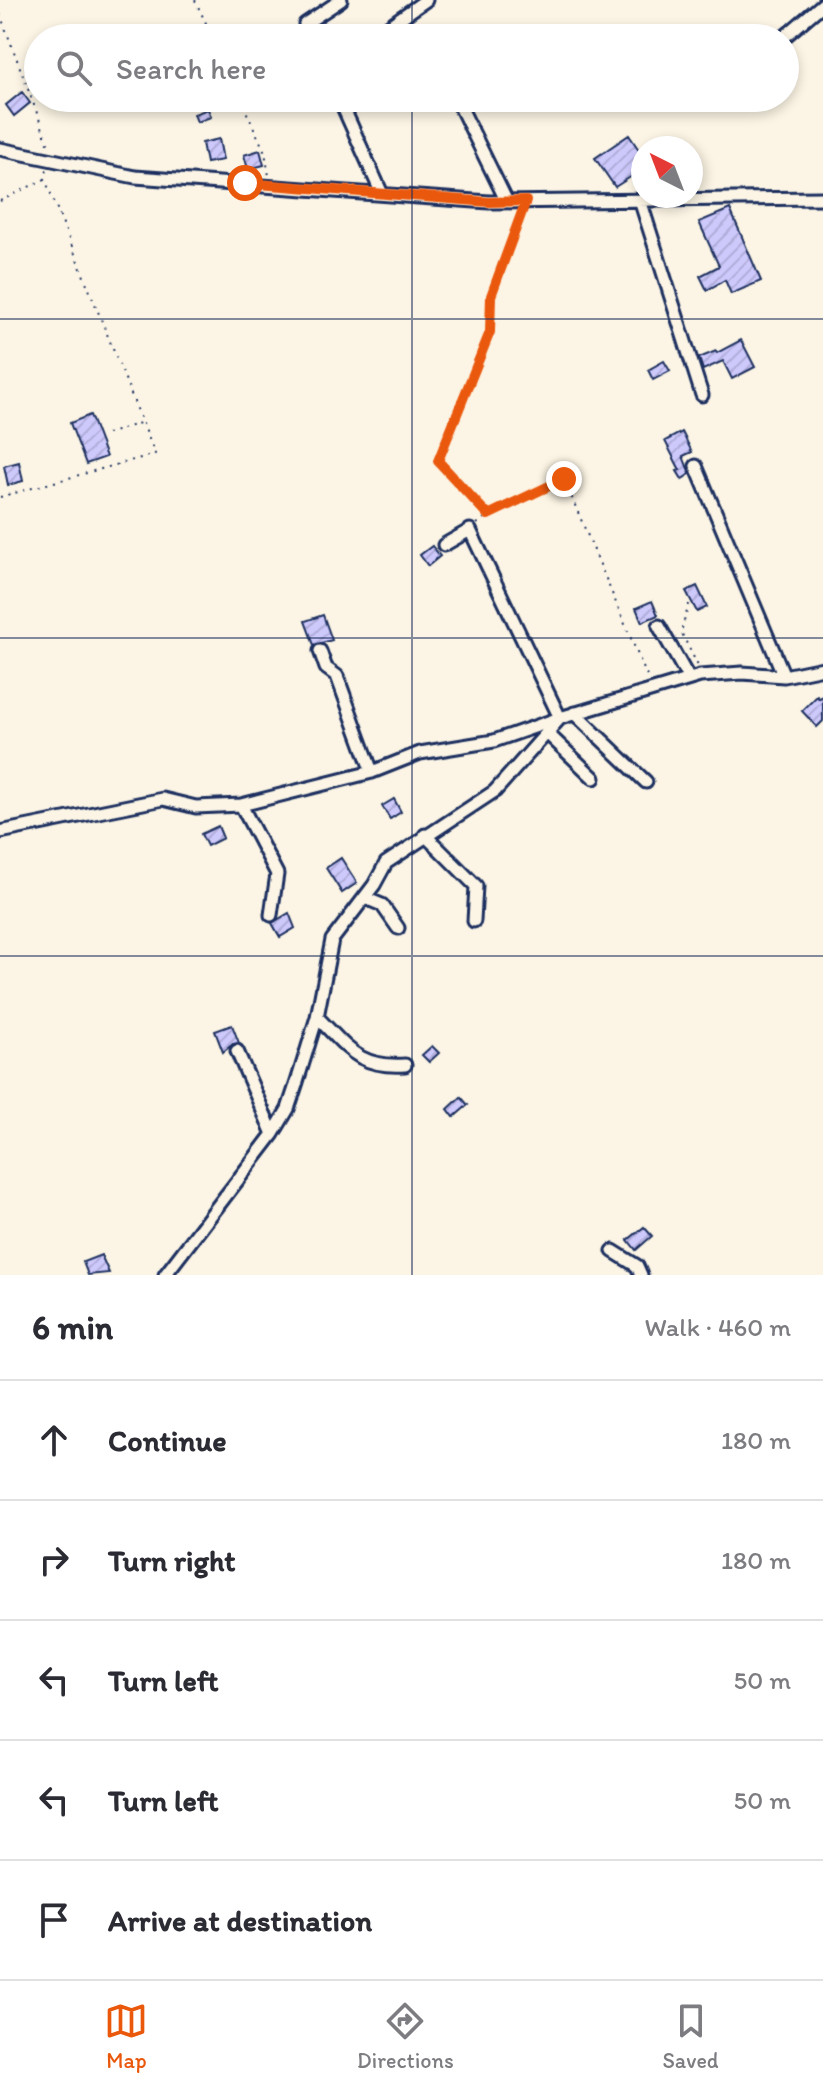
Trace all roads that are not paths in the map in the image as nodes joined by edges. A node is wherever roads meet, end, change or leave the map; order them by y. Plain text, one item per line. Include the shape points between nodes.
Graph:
1 (341, 0) edge
2 (426, 0) edge
3 (823, 4) edge
4 (305, 24) edge
5 (392, 24) edge
6 (799, 24) edge
7 (345, 112) edge
8 (463, 112) edge
9 (0, 149) edge
10 (382, 194) junction
11 (823, 198) edge
12 (703, 199) edge
13 (631, 200) edge
14 (507, 202) junction
15 (643, 208) edge
16 (702, 395) dead end
17 (696, 466) dead end
18 (444, 545) dead end
19 (659, 626) dead end
20 (320, 651) dead end
21 (823, 668) edge
22 (784, 676) junction
23 (689, 679) junction
24 (574, 713) junction
25 (560, 718) junction
26 (547, 733) junction
27 (372, 772) junction
28 (594, 778) dead end
29 (646, 782) dead end
30 (241, 805) junction
31 (0, 832) edge
32 (425, 835) junction
33 (365, 898) junction
34 (271, 915) dead end
35 (474, 921) dead end
36 (398, 928) dead end
37 (317, 1017) junction
38 (237, 1051) dead end
39 (405, 1065) dead end
40 (273, 1134) junction
41 (613, 1251) dead end
42 (165, 1275) edge
43 (641, 1275) edge

1 - 4 street
2 - 5 street
3 - 6 street
7 - 10 street
8 - 14 street
9 - 10 street via 135,177
10 - 14 street
11 - 12 street
13 - 14 street
15 - 16 street
17 - 22 street
18 - 25 street via 470,530
19 - 23 street
20 - 27 street via 326,668 337,676
21 - 22 street
22 - 23 street via 742,673
23 - 24 street
24 - 25 street
24 - 29 street
25 - 26 street
25 - 27 street via 494,741 420,753
26 - 28 street
26 - 32 street via 495,791
27 - 30 street
30 - 31 street via 196,807 163,799
30 - 34 street via 277,874
32 - 33 street via 386,863
32 - 35 street via 476,886
33 - 36 street via 382,905
33 - 37 street via 332,940
37 - 39 street via 363,1061
37 - 40 street via 288,1109
38 - 40 street
40 - 42 street
41 - 43 street via 637,1266

